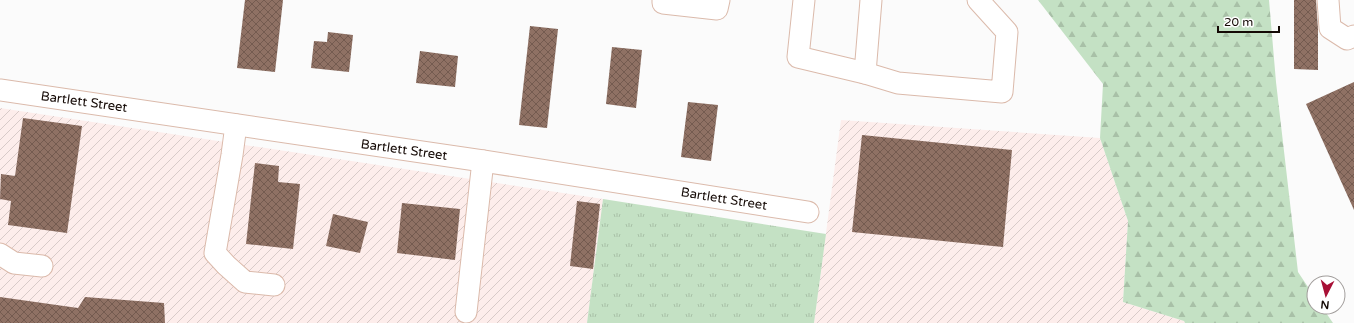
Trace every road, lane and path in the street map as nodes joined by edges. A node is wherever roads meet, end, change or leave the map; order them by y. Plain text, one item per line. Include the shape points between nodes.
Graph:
1 (663, 0) edge
2 (719, 0) edge
3 (804, 0) edge
4 (871, 0) edge
5 (978, 0) edge
6 (1328, 0) edge
7 (1354, 36) edge
8 (864, 73) junction
9 (0, 90) edge
10 (236, 125) junction
11 (483, 162) junction
12 (808, 212) dead end
13 (0, 254) edge
14 (42, 266) dead end
15 (274, 285) dead end
16 (466, 312) dead end

1 - 2 street via 663,3 717,9
3 - 8 street via 798,58
4 - 8 street
5 - 8 street via 1006,32 1002,92 898,84
6 - 7 street via 1330,28 1346,39
9 - 10 street, Bartlett Street
10 - 11 street, Bartlett Street
10 - 15 street via 215,252 245,282
11 - 12 street, Bartlett Street
11 - 16 street
13 - 14 street via 14,263

